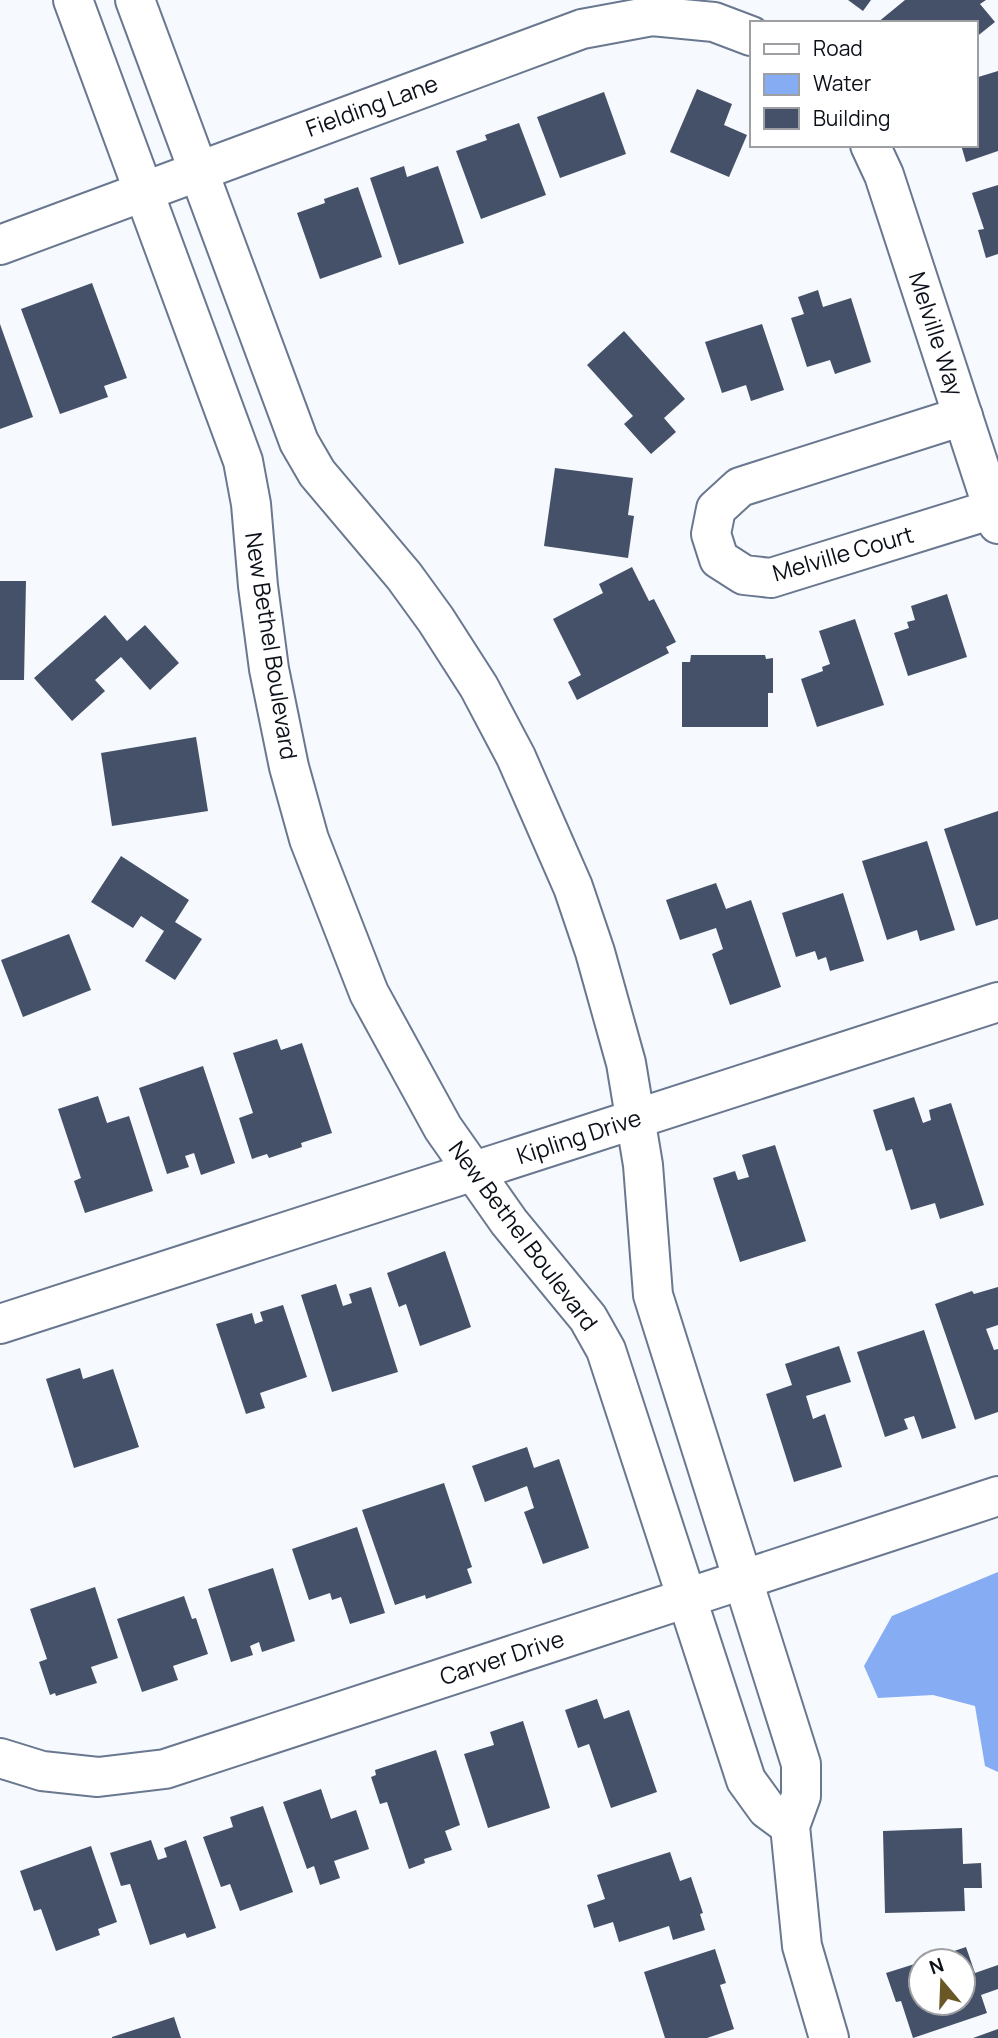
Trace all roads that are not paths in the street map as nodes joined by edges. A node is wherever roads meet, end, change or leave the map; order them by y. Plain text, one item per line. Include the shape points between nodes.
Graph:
1 (73, 0) edge
2 (135, 0) edge
3 (750, 36) edge
4 (871, 147) edge
5 (198, 170) junction
6 (144, 191) junction
7 (0, 245) edge
8 (963, 416) junction
9 (299, 442) junction
10 (243, 461) junction
11 (995, 517) edge
12 (998, 1002) edge
13 (635, 1119) junction
14 (474, 1171) junction
15 (0, 1324) edge
16 (664, 1331) junction
17 (606, 1350) junction
18 (998, 1496) edge
19 (743, 1580) junction
20 (687, 1598) junction
21 (0, 1758) edge
22 (790, 1826) junction
23 (829, 2038) edge

1 - 6 street, New Bethel Boulevard
2 - 5 street
3 - 5 street, Fielding Lane via 713,22 652,16 582,29
4 - 8 street, Melville Way
5 - 6 street, Fielding Lane
5 - 9 street
6 - 7 street, Fielding Lane
6 - 10 street, New Bethel Boulevard
8 - 11 street, Melville Way
8 - 11 street, Melville Court via 740,487 716,509 710,534 719,559 744,575 771,578
9 - 10 street
9 - 13 street via 317,473 436,620 516,757 596,952 626,1063
10 - 14 street, New Bethel Boulevard via 270,669 309,839 369,993 443,1128
12 - 13 street, Kipling Drive
13 - 14 street, Kipling Drive
13 - 16 street via 653,1295
14 - 15 street, Kipling Drive
14 - 17 street, New Bethel Boulevard via 509,1222 588,1318
16 - 17 street
16 - 19 street
17 - 20 street, New Bethel Boulevard
18 - 19 street, Carver Drive
19 - 20 street, Carver Drive
19 - 22 street via 801,1764 801,1796
20 - 21 street, Carver Drive via 164,1769 98,1777 42,1771
20 - 22 street, New Bethel Boulevard via 746,1780 766,1809
22 - 23 street via 802,1946

